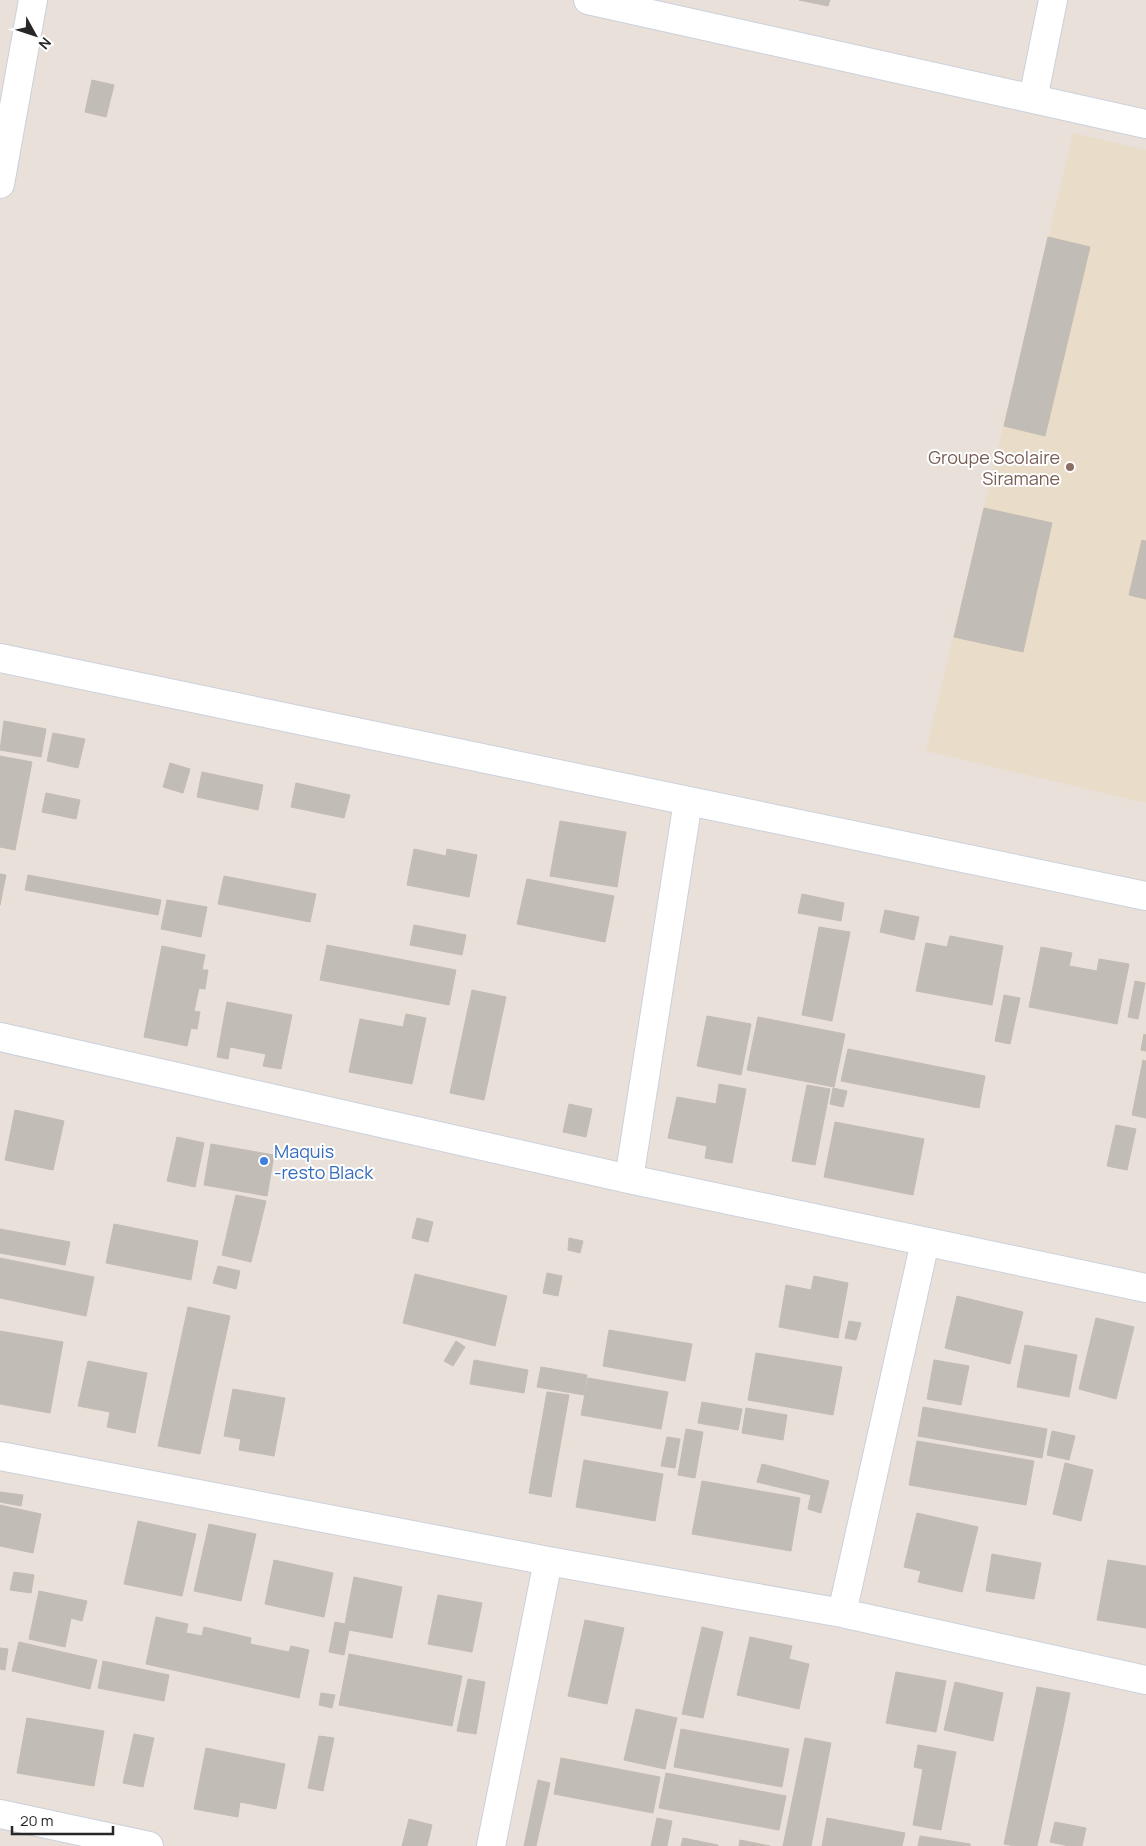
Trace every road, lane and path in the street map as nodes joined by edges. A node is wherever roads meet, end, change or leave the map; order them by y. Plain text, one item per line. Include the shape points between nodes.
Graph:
1 (33, 0) edge
2 (588, 0) edge
3 (1054, 0) edge
4 (1033, 99) junction
5 (1146, 124) edge
6 (0, 184) edge
7 (0, 658) edge
8 (688, 801) junction
9 (1146, 896) edge
10 (0, 1037) edge
11 (629, 1179) junction
12 (925, 1242) junction
13 (1146, 1288) edge
14 (0, 1456) edge
15 (548, 1561) junction
16 (842, 1613) junction
17 (1146, 1680) edge
18 (0, 1814) edge
19 (150, 1846) edge
20 (491, 1846) edge

1 - 6 street
2 - 4 street
3 - 4 street
4 - 5 street
7 - 8 street
8 - 9 street
8 - 11 street
10 - 11 street
11 - 12 street
12 - 13 street
12 - 16 street
14 - 15 street
15 - 16 street
15 - 20 street
16 - 17 street
18 - 19 street

